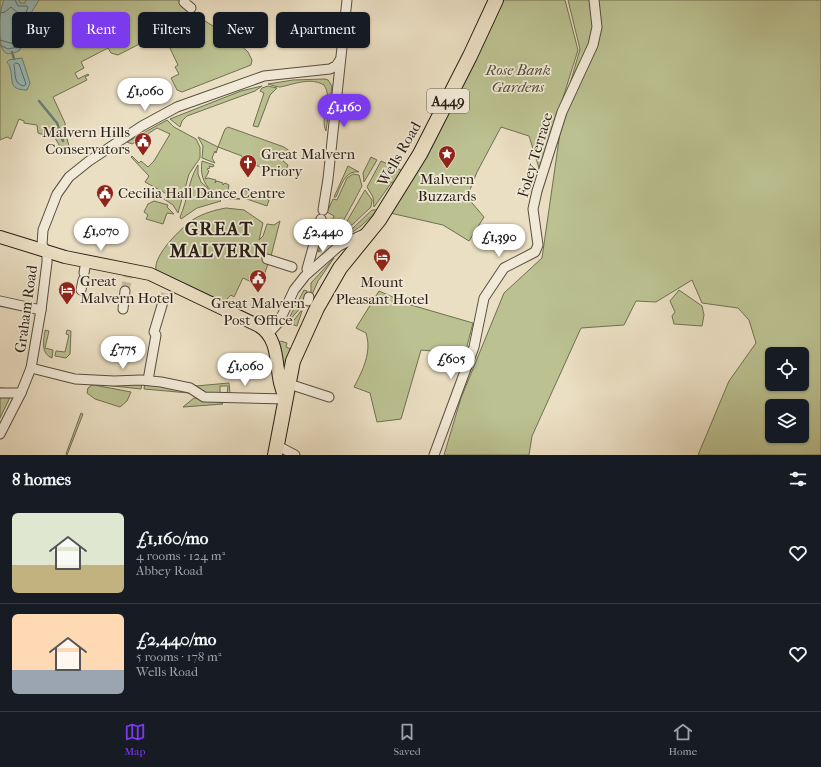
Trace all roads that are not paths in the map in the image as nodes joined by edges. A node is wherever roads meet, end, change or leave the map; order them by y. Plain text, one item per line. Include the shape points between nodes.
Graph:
1 (185, 0) edge
2 (347, 0) edge
3 (496, 0) edge
4 (594, 0) edge
5 (191, 8) dead end
6 (340, 60) junction
7 (369, 232) junction
8 (0, 237) edge
9 (47, 252) junction
10 (267, 259) dead end
11 (292, 267) dead end
12 (84, 271) junction
13 (308, 273) junction
14 (81, 290) dead end
15 (125, 291) tunnel mouth
16 (0, 301) edge
17 (163, 302) tunnel mouth
18 (122, 309) dead end
19 (41, 310) junction
20 (268, 334) junction
21 (31, 368) junction
22 (148, 380) junction
23 (289, 384) junction
24 (0, 393) edge
25 (21, 393) junction
26 (329, 397) dead end
27 (286, 398) junction
28 (0, 434) edge
29 (276, 450) edge
30 (296, 455) edge
31 (434, 455) edge

1 - 5 street
2 - 6 street
3 - 7 highway, Wells Road / A449 via 420,154 386,210
4 - 31 street, Foley Terrace via 597,27 593,45 562,112 537,191 534,210 538,245 534,252 504,268 484,298 474,347
6 - 9 street, Graham Road via 330,69 264,76 187,104 121,140 78,170 63,185 43,230 42,245
6 - 13 street via 326,194
7 - 13 street, Wells Road via 339,246
7 - 23 highway, A449 via 342,264 324,294 296,353
8 - 9 main road
9 - 12 main road
9 - 19 street, Graham Road
10 - 11 street
12 - 14 street
12 - 20 main road via 149,274 168,287 259,326
13 - 20 street, Wells Road via 304,283
15 - 18 street
16 - 19 street
17 - 22 street via 154,332 156,335
19 - 21 street, Graham Road
20 - 27 main road via 275,350 281,388
21 - 22 street via 75,379
21 - 25 street, Graham Road
22 - 27 street via 190,388 204,398
23 - 26 street
23 - 27 highway, A449
24 - 25 street
25 - 28 street, Graham Road
27 - 29 highway, A449
29 - 30 street

